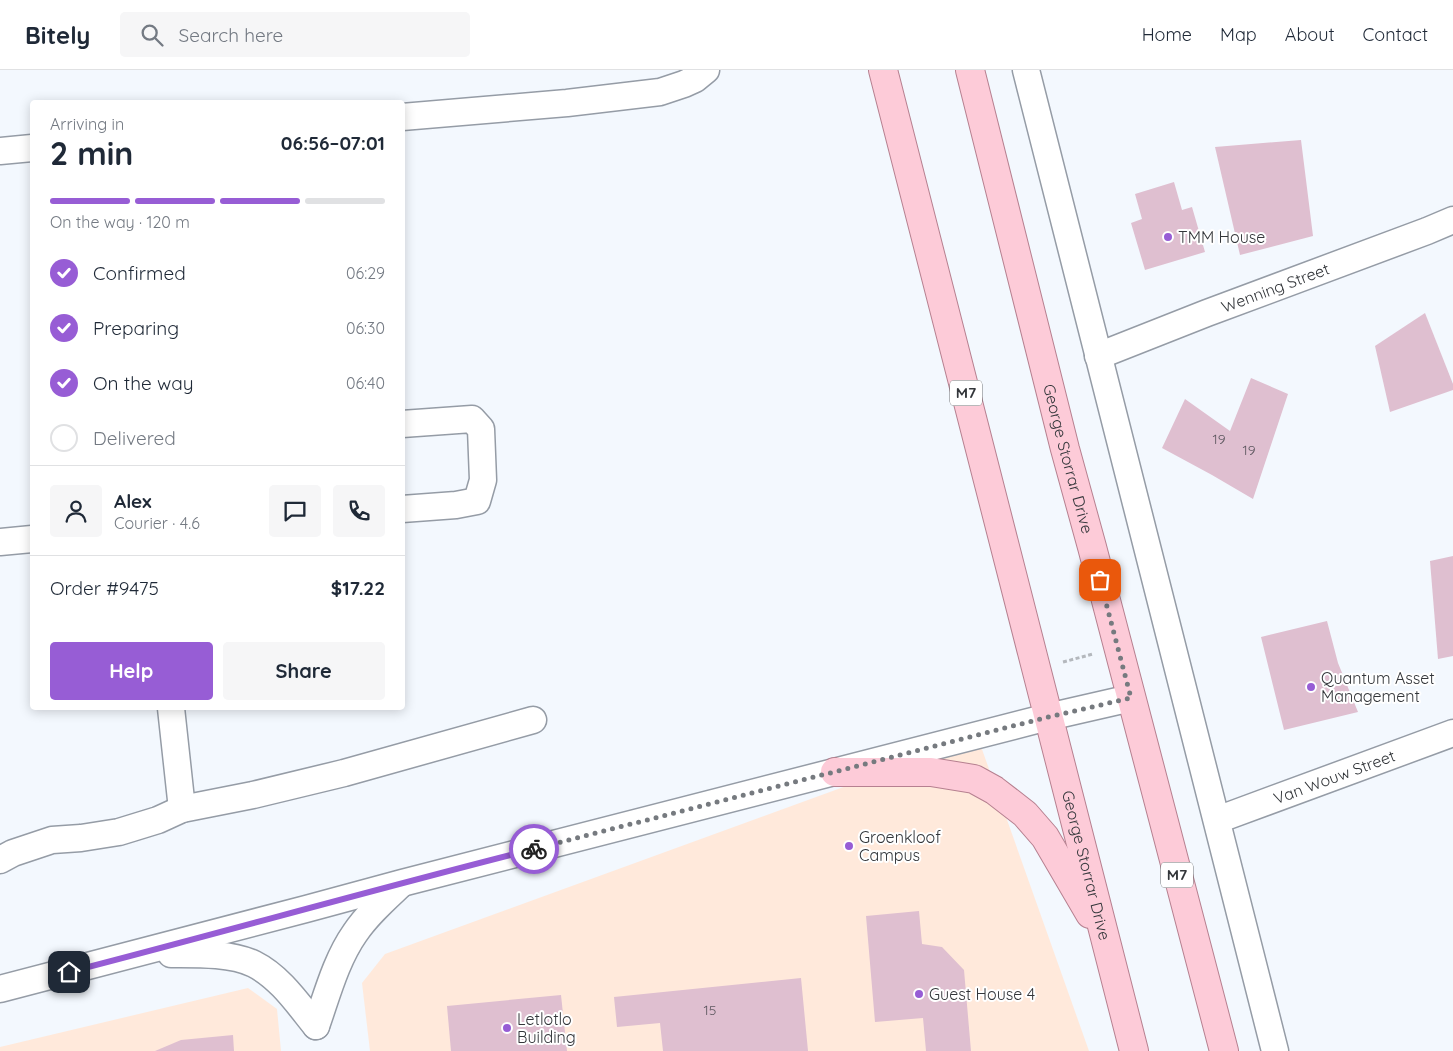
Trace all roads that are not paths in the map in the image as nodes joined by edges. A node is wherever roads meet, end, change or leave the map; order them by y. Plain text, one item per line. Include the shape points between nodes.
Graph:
1 (706, 70) edge
2 (883, 70) edge
3 (970, 70) edge
4 (1026, 70) edge
5 (405, 117) edge
6 (30, 148) edge
7 (0, 151) edge
8 (1453, 220) edge
9 (1098, 356) junction
10 (405, 424) edge
11 (405, 509) edge
12 (30, 539) edge
13 (0, 542) edge
14 (1131, 698) junction
15 (171, 710) edge
16 (1048, 717) junction
17 (533, 720) dead end
18 (1453, 733) edge
19 (834, 772) junction
20 (182, 810) junction
21 (1217, 820) junction
22 (0, 860) edge
23 (402, 882) junction
24 (1106, 941) junction
25 (138, 954) junction
26 (0, 989) edge
27 (1134, 1051) edge
28 (1224, 1051) edge
29 (1275, 1051) edge

1 - 5 street via 695,79 660,92
2 - 16 main road, George Storrar Drive / M7
3 - 14 main road, George Storrar Drive / M7
4 - 9 street
6 - 7 street
8 - 9 street, Wenning Street
9 - 21 street
10 - 11 street via 472,419 481,429 483,480 477,501
12 - 13 street
14 - 16 street
14 - 28 main road, George Storrar Drive / M7
15 - 20 street
16 - 19 street
16 - 24 main road, George Storrar Drive / M7
17 - 20 street via 327,777
18 - 21 street, Van Wouw Street
19 - 23 street
19 - 24 main road via 932,772 974,779 994,790 1025,814 1045,837
20 - 22 street via 119,832 52,840
21 - 29 street
23 - 25 street
23 - 25 street via 355,932 344,951 316,1026 289,992 254,964 217,956
24 - 27 main road, George Storrar Drive / M7
25 - 26 street

